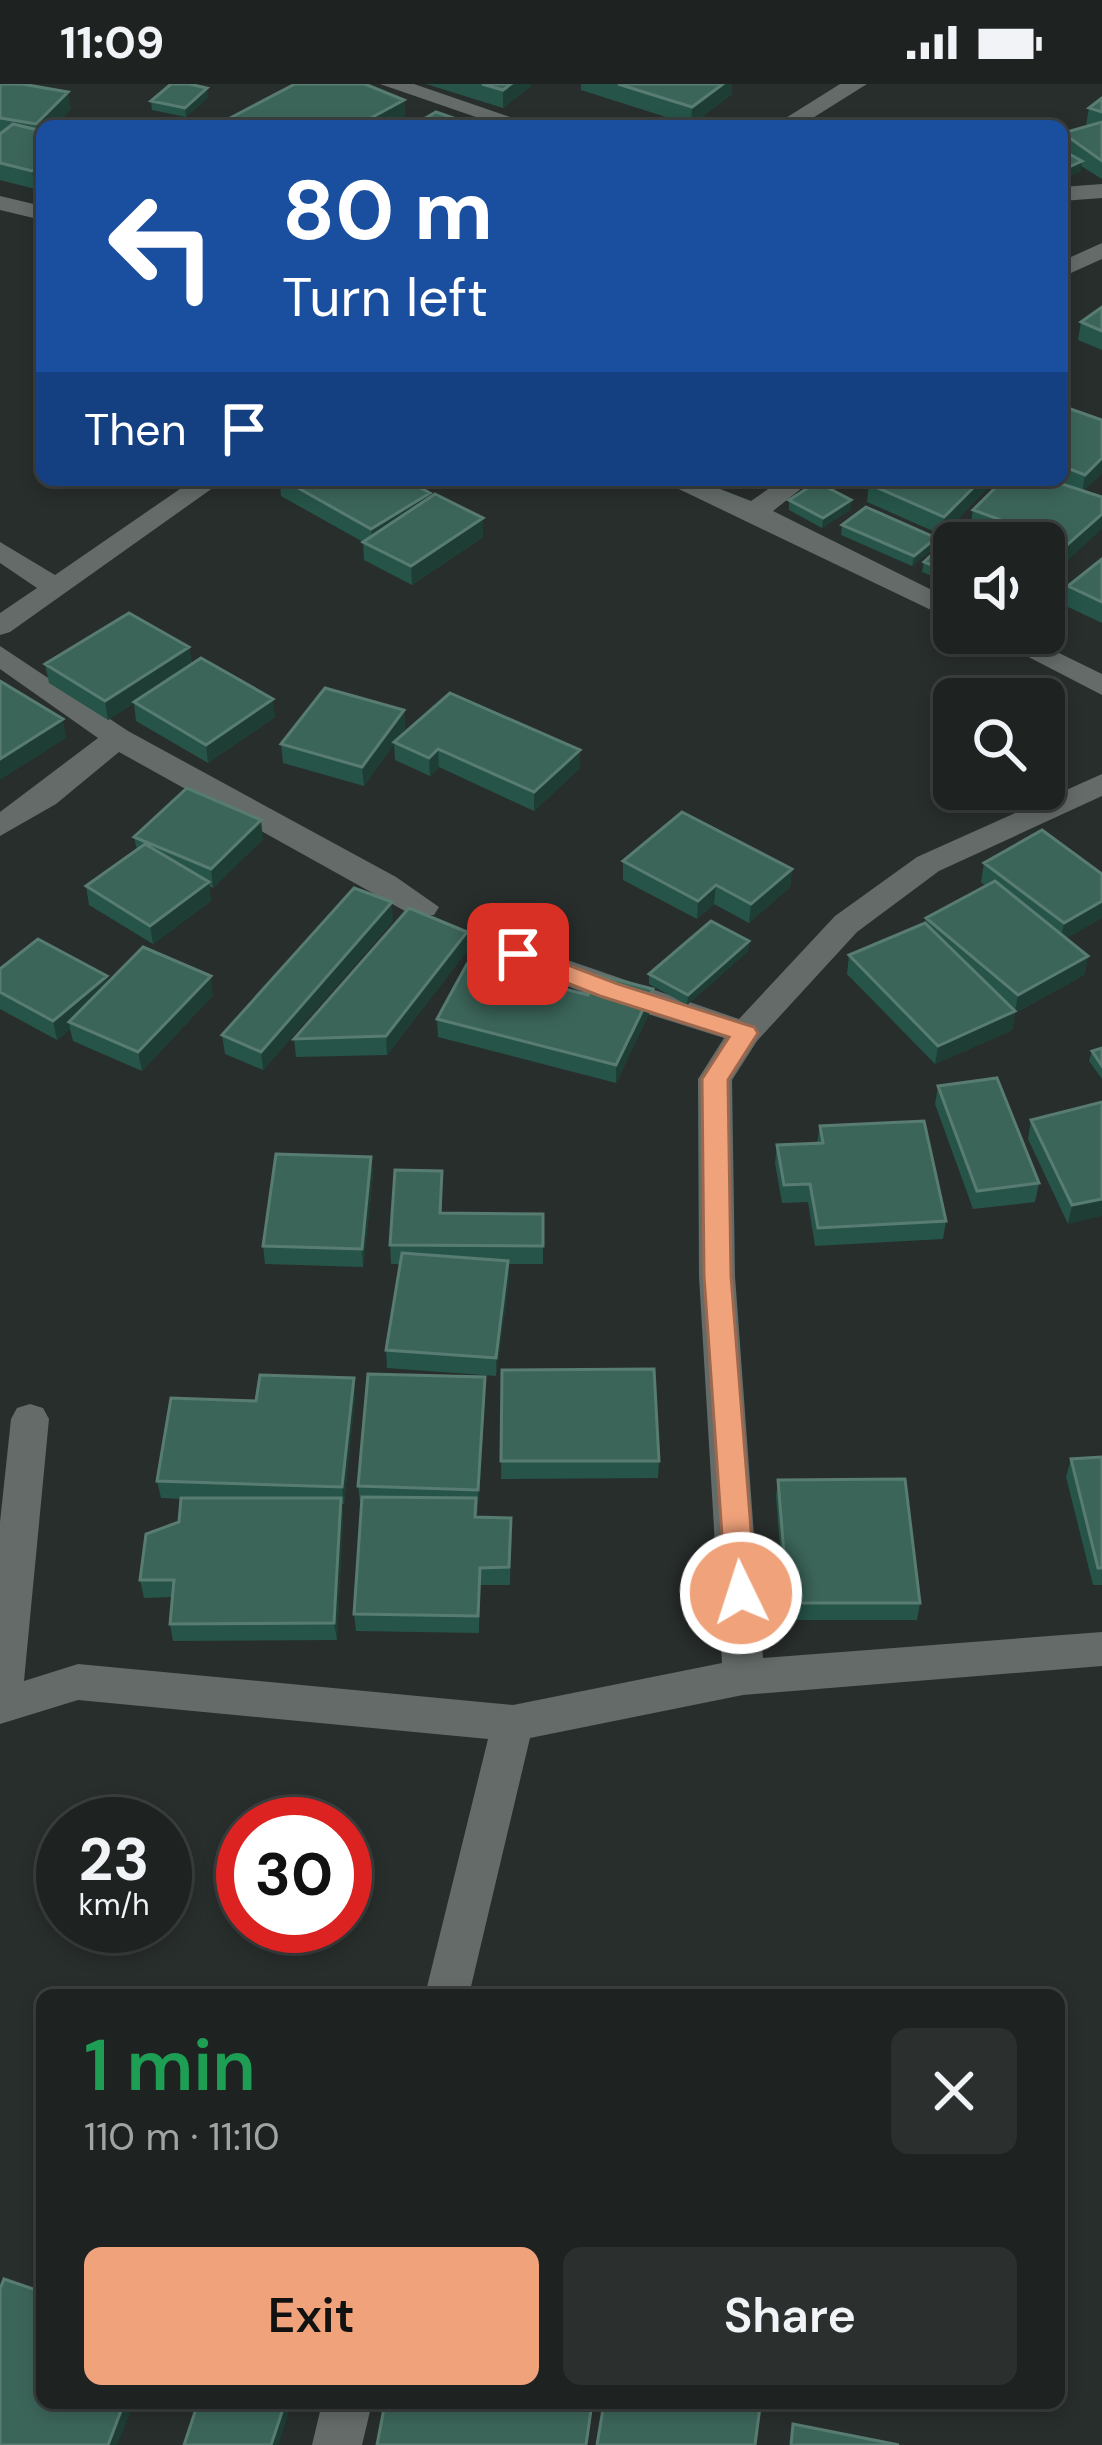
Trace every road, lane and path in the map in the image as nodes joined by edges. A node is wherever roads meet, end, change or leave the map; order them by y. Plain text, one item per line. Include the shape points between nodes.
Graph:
1 (391, 84) edge
2 (856, 84) edge
3 (506, 120) edge
4 (794, 120) edge
5 (1102, 190) edge
6 (1068, 193) edge
7 (0, 202) edge
8 (36, 211) edge
9 (1102, 250) edge
10 (1068, 267) edge
11 (202, 486) edge
12 (689, 486) edge
13 (791, 486) edge
14 (754, 512) junction
15 (0, 550) edge
16 (54, 587) junction
17 (933, 602) edge
18 (0, 626) edge
19 (1038, 654) edge
20 (0, 655) edge
21 (1102, 686) edge
22 (117, 738) junction
23 (1102, 784) edge
24 (0, 826) edge
25 (423, 907) dead end
26 (518, 954) dead end
27 (745, 1033) junction
28 (30, 1419) dead end
29 (1102, 1649) edge
30 (743, 1677) junction
31 (0, 1706) edge
32 (513, 1723) junction
33 (448, 1989) edge
34 (346, 2409) edge
35 (337, 2445) edge

1 - 3 street
2 - 4 street
5 - 6 street
7 - 8 street
9 - 10 street
11 - 16 street
12 - 14 street
13 - 14 street
14 - 17 street
15 - 16 street
16 - 18 street
19 - 21 street
20 - 22 street
22 - 24 street
22 - 25 street
23 - 27 street via 928,864 846,924
26 - 27 street
27 - 30 street via 715,1079 717,1276
28 - 31 street
29 - 30 street
30 - 32 street
31 - 32 street via 78,1682
32 - 33 street
34 - 35 street

